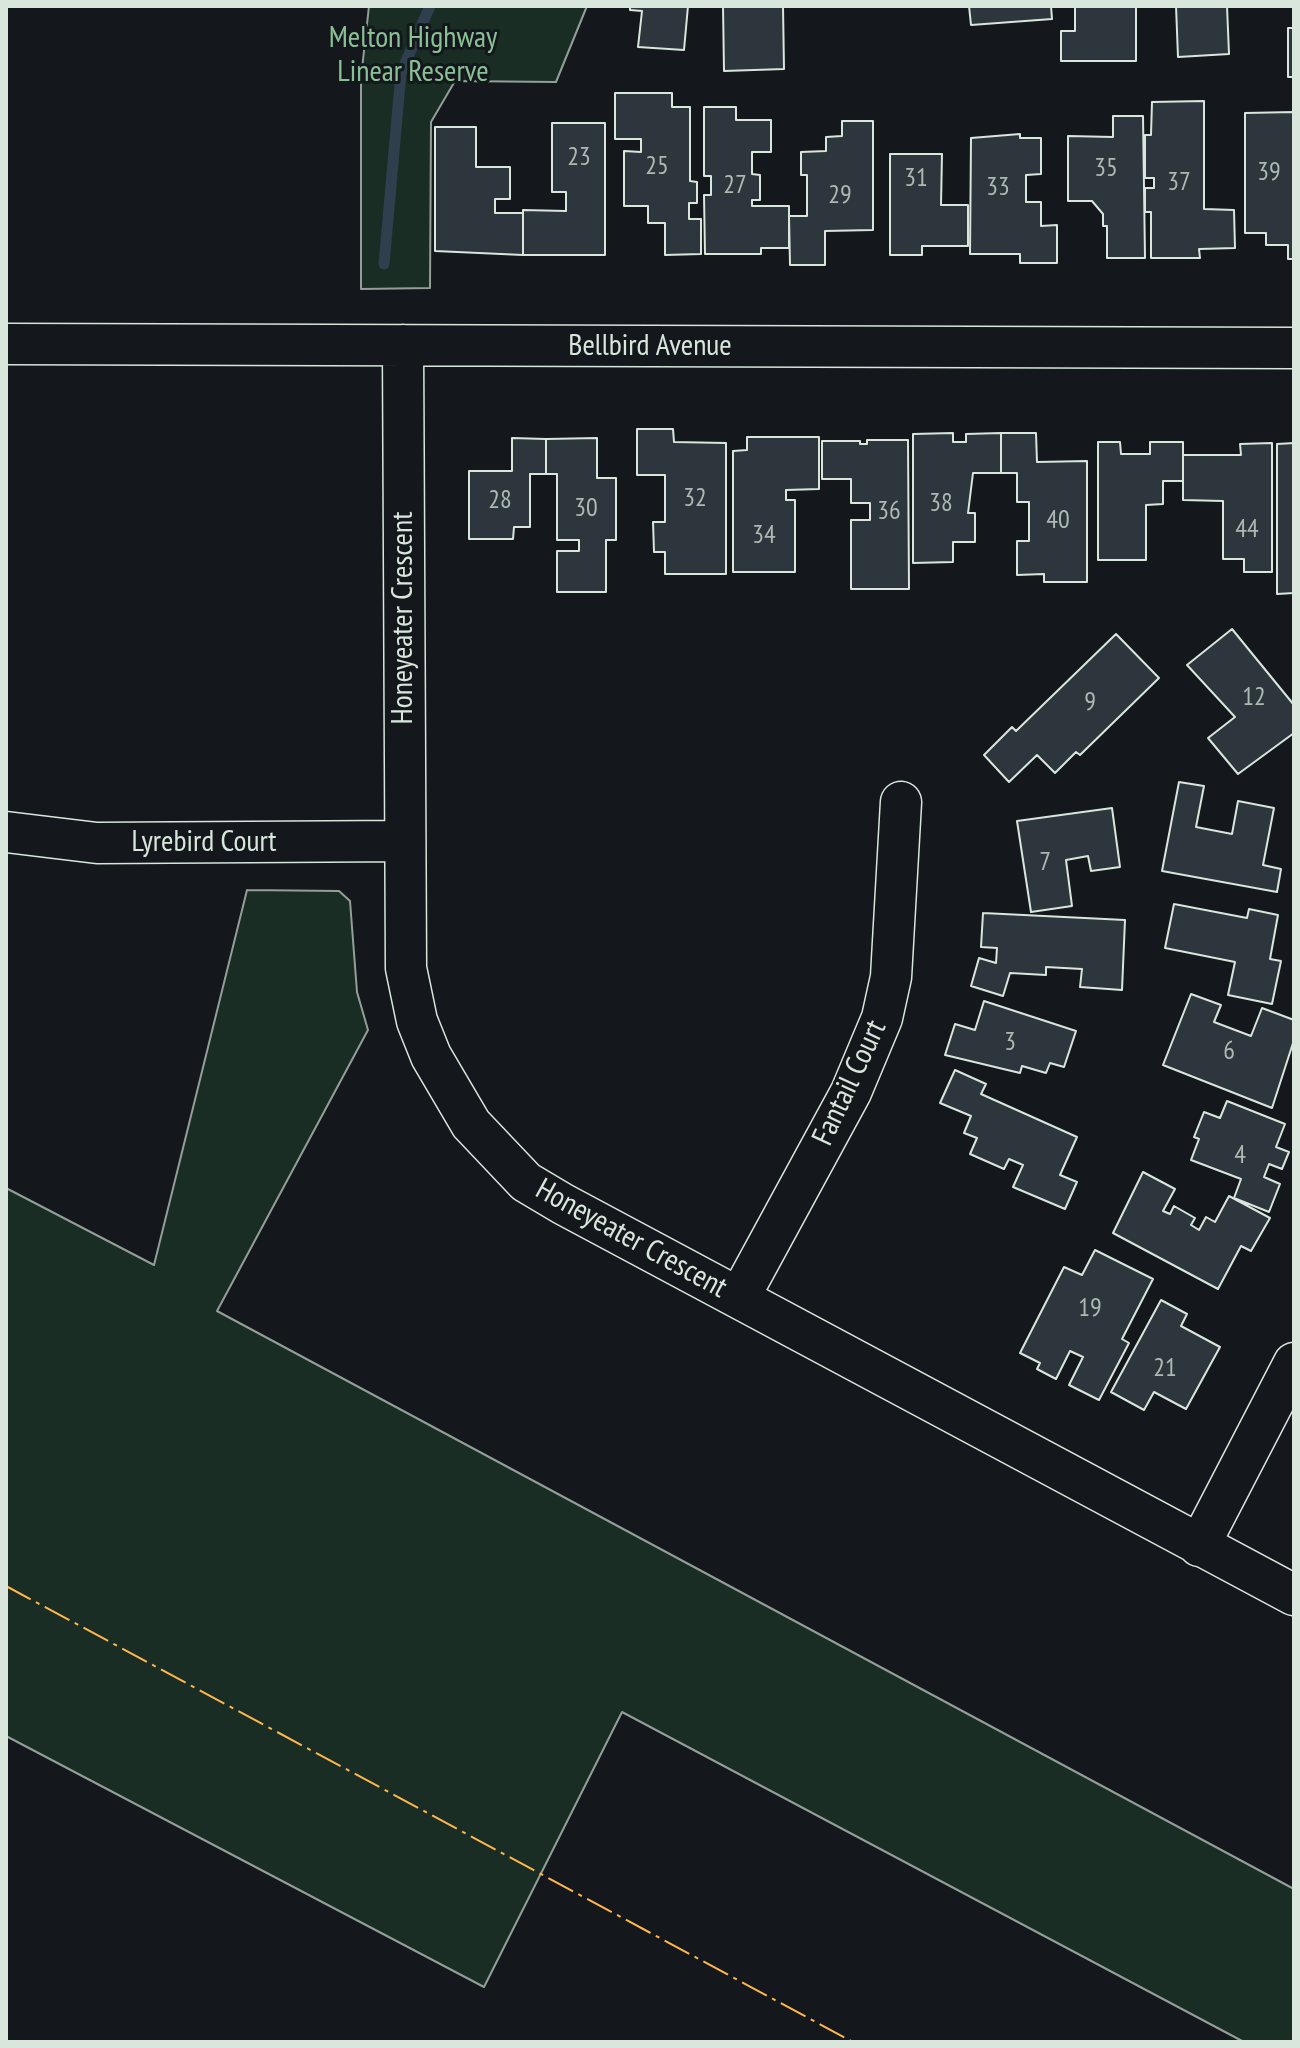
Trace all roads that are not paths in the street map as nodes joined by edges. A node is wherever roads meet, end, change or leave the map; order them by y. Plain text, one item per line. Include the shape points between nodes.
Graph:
1 (6, 344) edge
2 (403, 345) junction
3 (1294, 348) edge
4 (901, 802) dead end
5 (6, 832) edge
6 (403, 841) junction
7 (739, 1298) junction
8 (1294, 1363) edge
9 (1199, 1546) junction
10 (1294, 1595) edge

1 - 2 street, Bellbird Avenue
2 - 3 street, Bellbird Avenue
2 - 6 street, Honeyeater Crescent
4 - 7 street, Fantail Court via 891,977 882,1018 856,1082
5 - 6 street, Lyrebird Court via 97,843
6 - 7 street, Honeyeater Crescent via 409,989 431,1056 471,1124 526,1182
7 - 9 street, Honeyeater Crescent
8 - 9 street
9 - 10 street, Honeyeater Crescent

